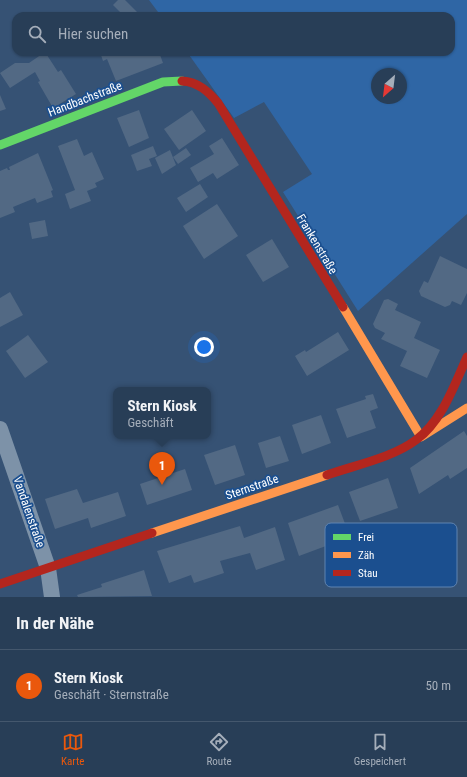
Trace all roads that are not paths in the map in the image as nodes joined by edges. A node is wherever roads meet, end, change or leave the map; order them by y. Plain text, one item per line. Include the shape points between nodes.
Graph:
1 (180, 79) joint
2 (0, 145) edge
3 (467, 357) edge
4 (467, 408) edge
5 (0, 429) edge
6 (421, 436) junction
7 (48, 568) junction
8 (0, 584) edge
9 (52, 597) edge

1 - 2 street, Handbachstraße via 163,82
1 - 6 street, Frankenstraße via 201,85 216,101
3 - 6 street, Sternstraße via 447,399
4 - 6 street
5 - 7 street, Vandalenstraße
6 - 7 street, Sternstraße via 397,451
7 - 8 street, Sternstraße
7 - 9 street, Vandalenstraße

